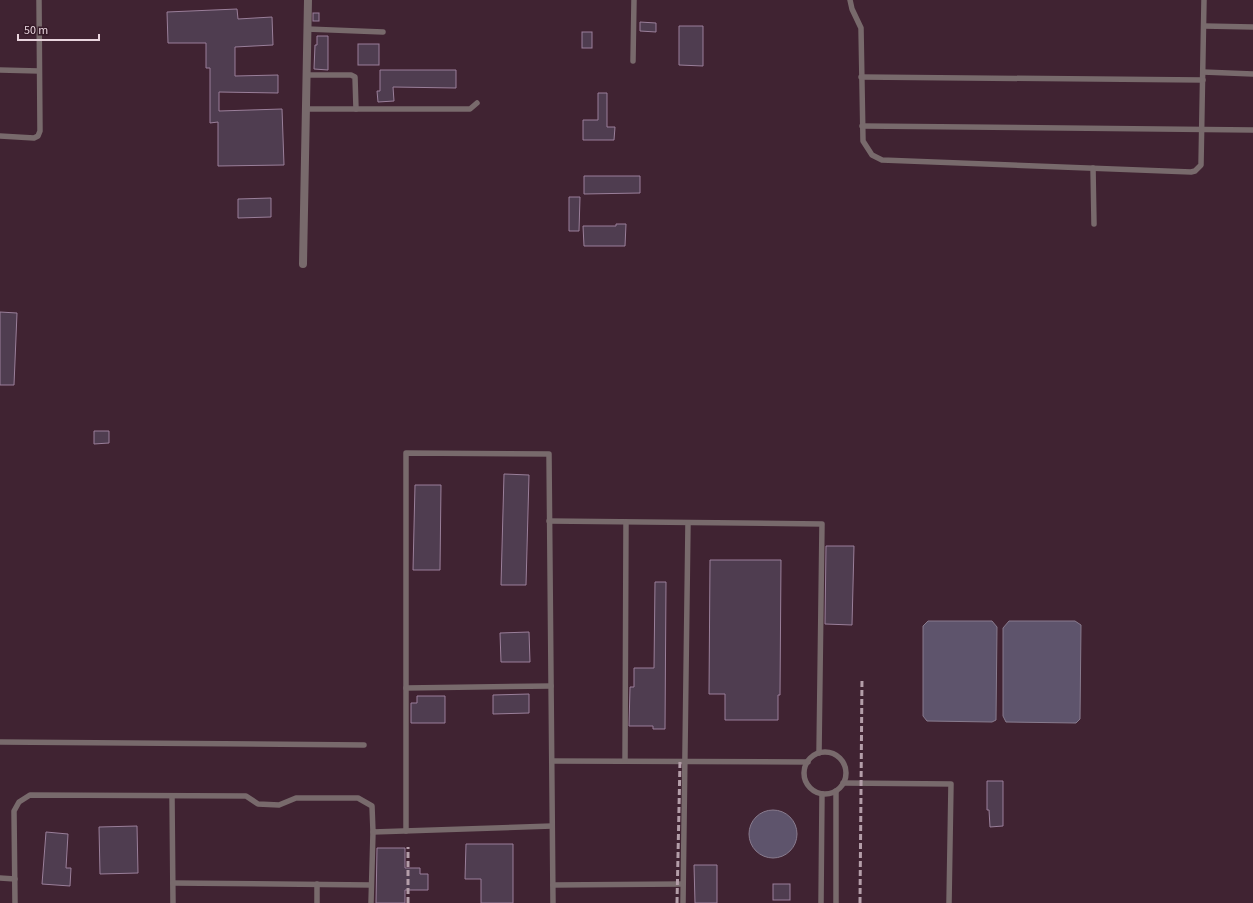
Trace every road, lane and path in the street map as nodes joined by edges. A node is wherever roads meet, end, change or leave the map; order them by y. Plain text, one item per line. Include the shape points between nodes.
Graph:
1 (39, 0) edge
2 (308, 0) edge
3 (634, 0) edge
4 (850, 0) edge
5 (1204, 0) edge
6 (1204, 26) junction
7 (1253, 26) edge
8 (307, 29) junction
9 (383, 32) dead end
10 (634, 60) dead end
11 (0, 70) edge
12 (39, 72) junction
13 (1203, 72) junction
14 (306, 74) junction
15 (1253, 74) edge
16 (861, 77) junction
17 (1203, 80) junction
18 (477, 103) dead end
19 (306, 109) junction
20 (356, 109) junction
21 (862, 126) junction
22 (1202, 128) junction
23 (1253, 130) edge
24 (0, 136) edge
25 (1093, 168) junction
26 (1094, 224) dead end
27 (302, 264) dead end
28 (549, 521) junction
29 (626, 522) junction
30 (688, 523) junction
31 (551, 686) junction
32 (406, 688) junction
33 (0, 742) edge
34 (364, 745) dead end
35 (819, 753) junction
36 (552, 761) junction
37 (625, 761) junction
38 (685, 761) junction
39 (808, 762) junction
40 (843, 783) junction
41 (836, 791) junction
42 (822, 794) junction
43 (172, 796) junction
44 (552, 826) junction
45 (406, 831) junction
46 (373, 832) junction
47 (0, 878) edge
48 (15, 879) junction
49 (172, 883) junction
50 (317, 884) junction
51 (683, 884) junction
52 (371, 885) junction
53 (553, 885) junction
54 (15, 903) edge
55 (172, 903) edge
56 (317, 903) edge
57 (371, 903) edge
58 (553, 903) edge
59 (683, 903) edge
60 (821, 903) edge
61 (836, 903) edge
62 (949, 903) edge

1 - 12 lane
2 - 8 street
3 - 10 lane
4 - 16 lane via 861,28
5 - 6 lane
6 - 7 lane
6 - 13 lane
8 - 9 lane
8 - 14 street
11 - 12 lane
12 - 24 lane via 38,136
13 - 15 lane
13 - 17 lane
14 - 19 street
14 - 20 lane via 355,77
16 - 17 lane
16 - 21 lane
17 - 22 lane
18 - 20 lane via 470,109
19 - 20 lane
19 - 27 street
21 - 22 lane
21 - 25 lane via 862,141 866,148 872,156 882,160
22 - 23 lane
22 - 25 lane via 1201,165 1196,171
25 - 26 lane
28 - 29 lane
28 - 31 lane
28 - 32 lane via 549,454 406,453
29 - 30 lane
29 - 37 lane
30 - 35 lane via 822,524
30 - 38 lane
31 - 32 lane
31 - 36 lane
32 - 45 lane
33 - 34 lane
35 - 39 lane
35 - 40 lane via 832,754 843,761 846,774
36 - 37 lane
36 - 44 lane
37 - 38 lane
38 - 39 lane
38 - 51 lane
39 - 42 lane via 805,768 806,782
40 - 41 lane
40 - 62 lane via 950,784
41 - 42 lane
41 - 61 lane
42 - 60 lane
43 - 46 lane via 246,796 258,804 279,805 296,798 358,798 372,806
43 - 48 lane via 30,795 19,802 14,811
43 - 49 lane
44 - 45 lane
44 - 53 lane
45 - 46 lane
46 - 52 lane
47 - 48 lane
48 - 54 lane
49 - 50 lane
49 - 55 lane
50 - 52 lane
50 - 56 lane
51 - 53 lane
51 - 59 lane
52 - 57 lane
53 - 58 lane

